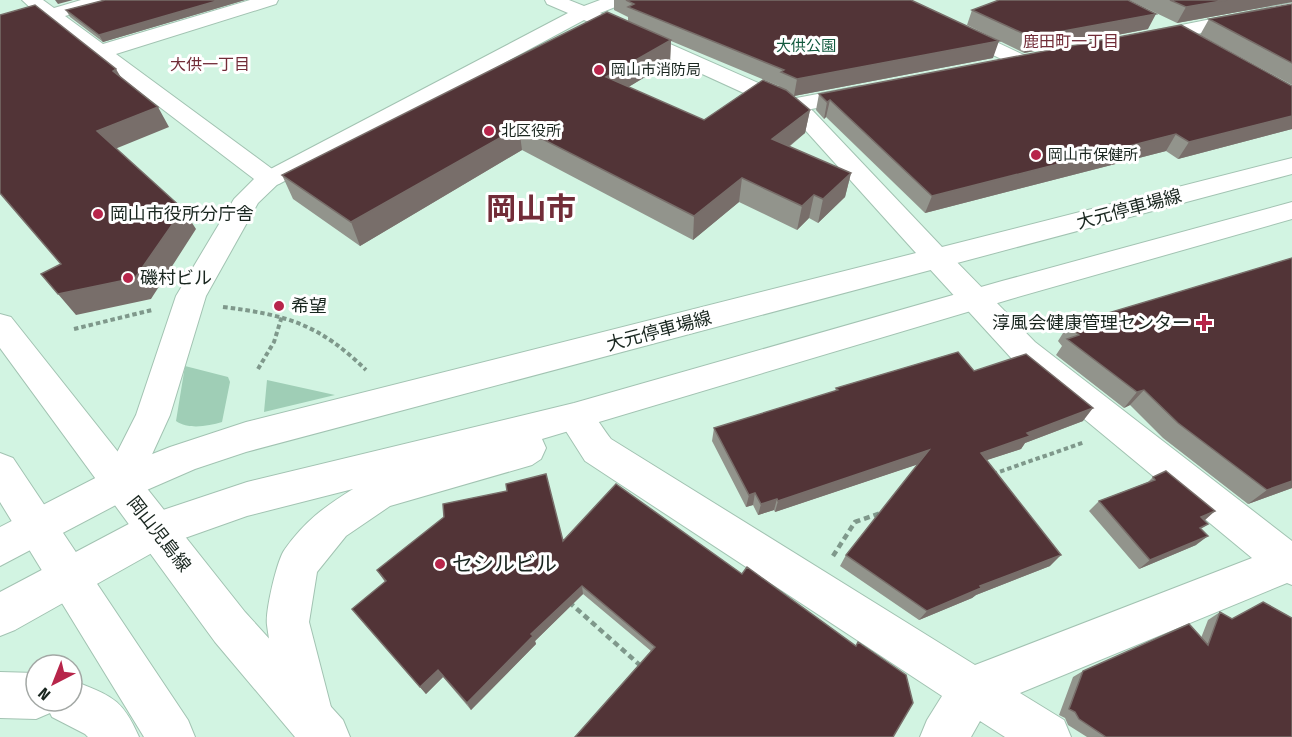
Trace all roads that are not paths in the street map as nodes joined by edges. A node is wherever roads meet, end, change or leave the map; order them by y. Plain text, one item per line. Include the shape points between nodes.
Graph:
1 (31, 0) edge
2 (102, 0) edge
3 (269, 0) edge
4 (554, 0) edge
5 (616, 0) edge
6 (902, 2) edge
7 (1292, 9) edge
8 (584, 13) junction
9 (50, 15) junction
10 (1147, 18) edge
11 (0, 29) edge
12 (1176, 32) junction
13 (1129, 41) edge
14 (1205, 48) edge
15 (100, 52) junction
16 (1046, 57) edge
17 (1023, 62) junction
18 (993, 67) edge
19 (876, 90) edge
20 (791, 106) junction
21 (1292, 166) edge
22 (270, 179) junction
23 (1292, 210) edge
24 (938, 259) junction
25 (974, 298) junction
26 (0, 325) edge
27 (574, 417) junction
28 (0, 469) edge
29 (120, 484) junction
30 (37, 526) junction
31 (156, 530) junction
32 (0, 548) edge
33 (1291, 564) edge
34 (68, 576) junction
35 (0, 615) edge
36 (973, 689) junction
37 (0, 695) edge
38 (24, 696) edge
39 (84, 709) edge
40 (318, 727) edge
41 (115, 737) edge
42 (171, 737) edge
43 (944, 737) edge
44 (1047, 737) edge

1 - 9 street
2 - 9 street
3 - 15 street
4 - 8 street
5 - 8 street
6 - 17 street
7 - 12 street
8 - 20 street
8 - 22 street
9 - 11 street
9 - 15 street
10 - 12 street
12 - 13 street
12 - 14 street
15 - 22 street
16 - 17 street
17 - 18 street
19 - 20 street
20 - 24 street via 805,116
21 - 24 street, 大元停車場線
22 - 29 street via 247,199 191,296 153,415
23 - 25 street
24 - 25 street
24 - 29 street, 大元停車場線 via 246,438
25 - 27 street
25 - 33 street via 1024,351
26 - 29 street, 岡山児島線
27 - 31 street via 247,499
27 - 36 street via 598,450
27 - 40 street via 519,453 379,492 332,523 298,564 288,622
28 - 30 street
29 - 30 street, 大元停車場線
29 - 31 street, 岡山児島線
30 - 32 street, 大元停車場線
30 - 34 street
31 - 34 street
31 - 40 street, 岡山児島線 via 230,627
33 - 36 street
34 - 35 street
34 - 42 street
36 - 43 street
36 - 44 street
37 - 38 street
39 - 41 street via 102,717

